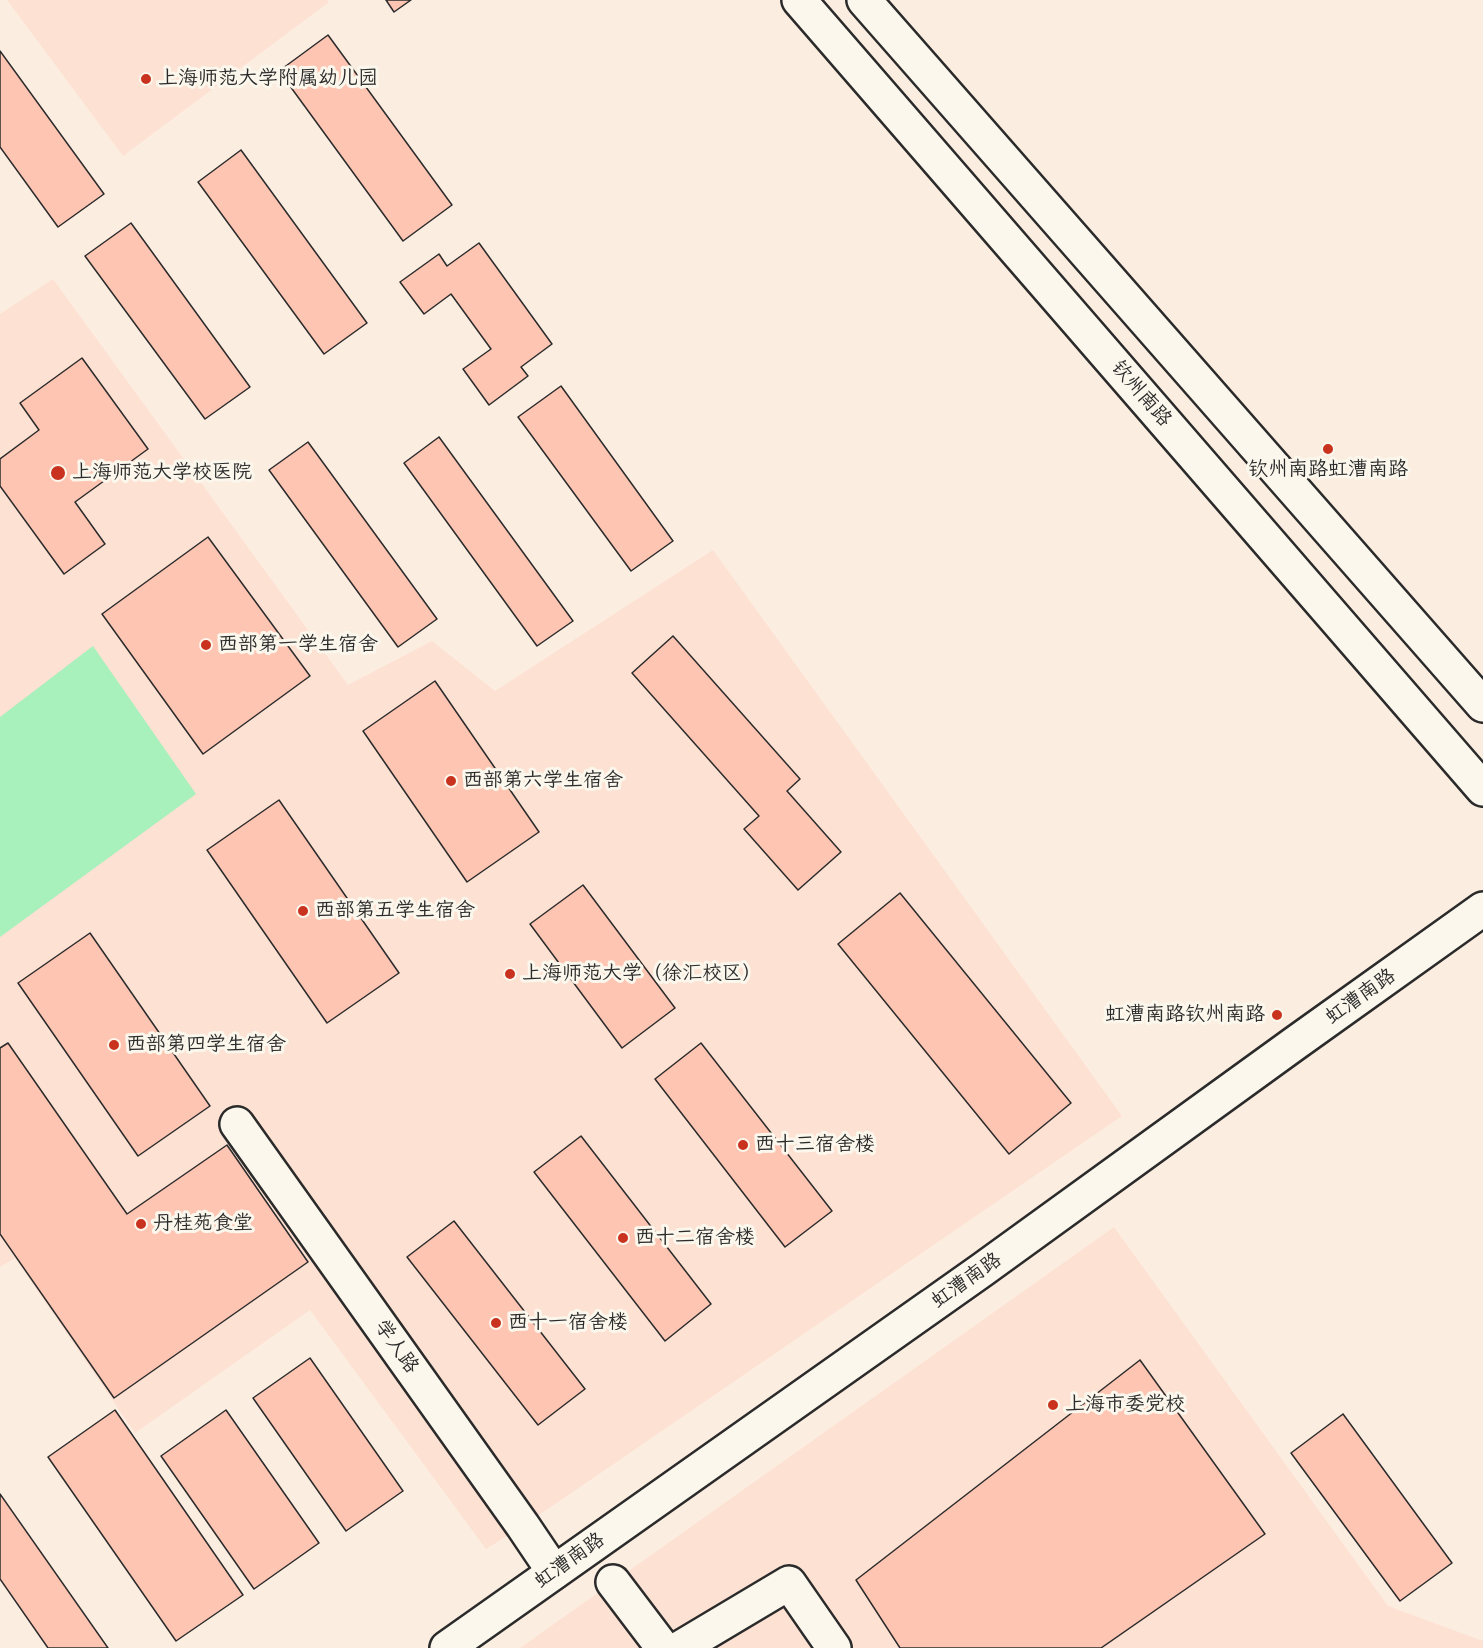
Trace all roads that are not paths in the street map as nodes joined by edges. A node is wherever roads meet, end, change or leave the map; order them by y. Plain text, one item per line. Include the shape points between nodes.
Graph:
1 (799, 0) edge
2 (864, 0) edge
3 (1483, 705) edge
4 (1483, 789) edge
5 (1483, 909) edge
6 (237, 1124) dead end
7 (554, 1572) junction
8 (613, 1582) dead end
9 (447, 1648) edge
10 (663, 1648) edge
11 (680, 1648) edge
12 (834, 1648) edge

1 - 4 street, 钦州南路
2 - 3 street
5 - 7 street, 虹漕南路
6 - 7 street, 学人路
7 - 9 street, 虹漕南路
8 - 10 street
11 - 12 street via 789,1583

